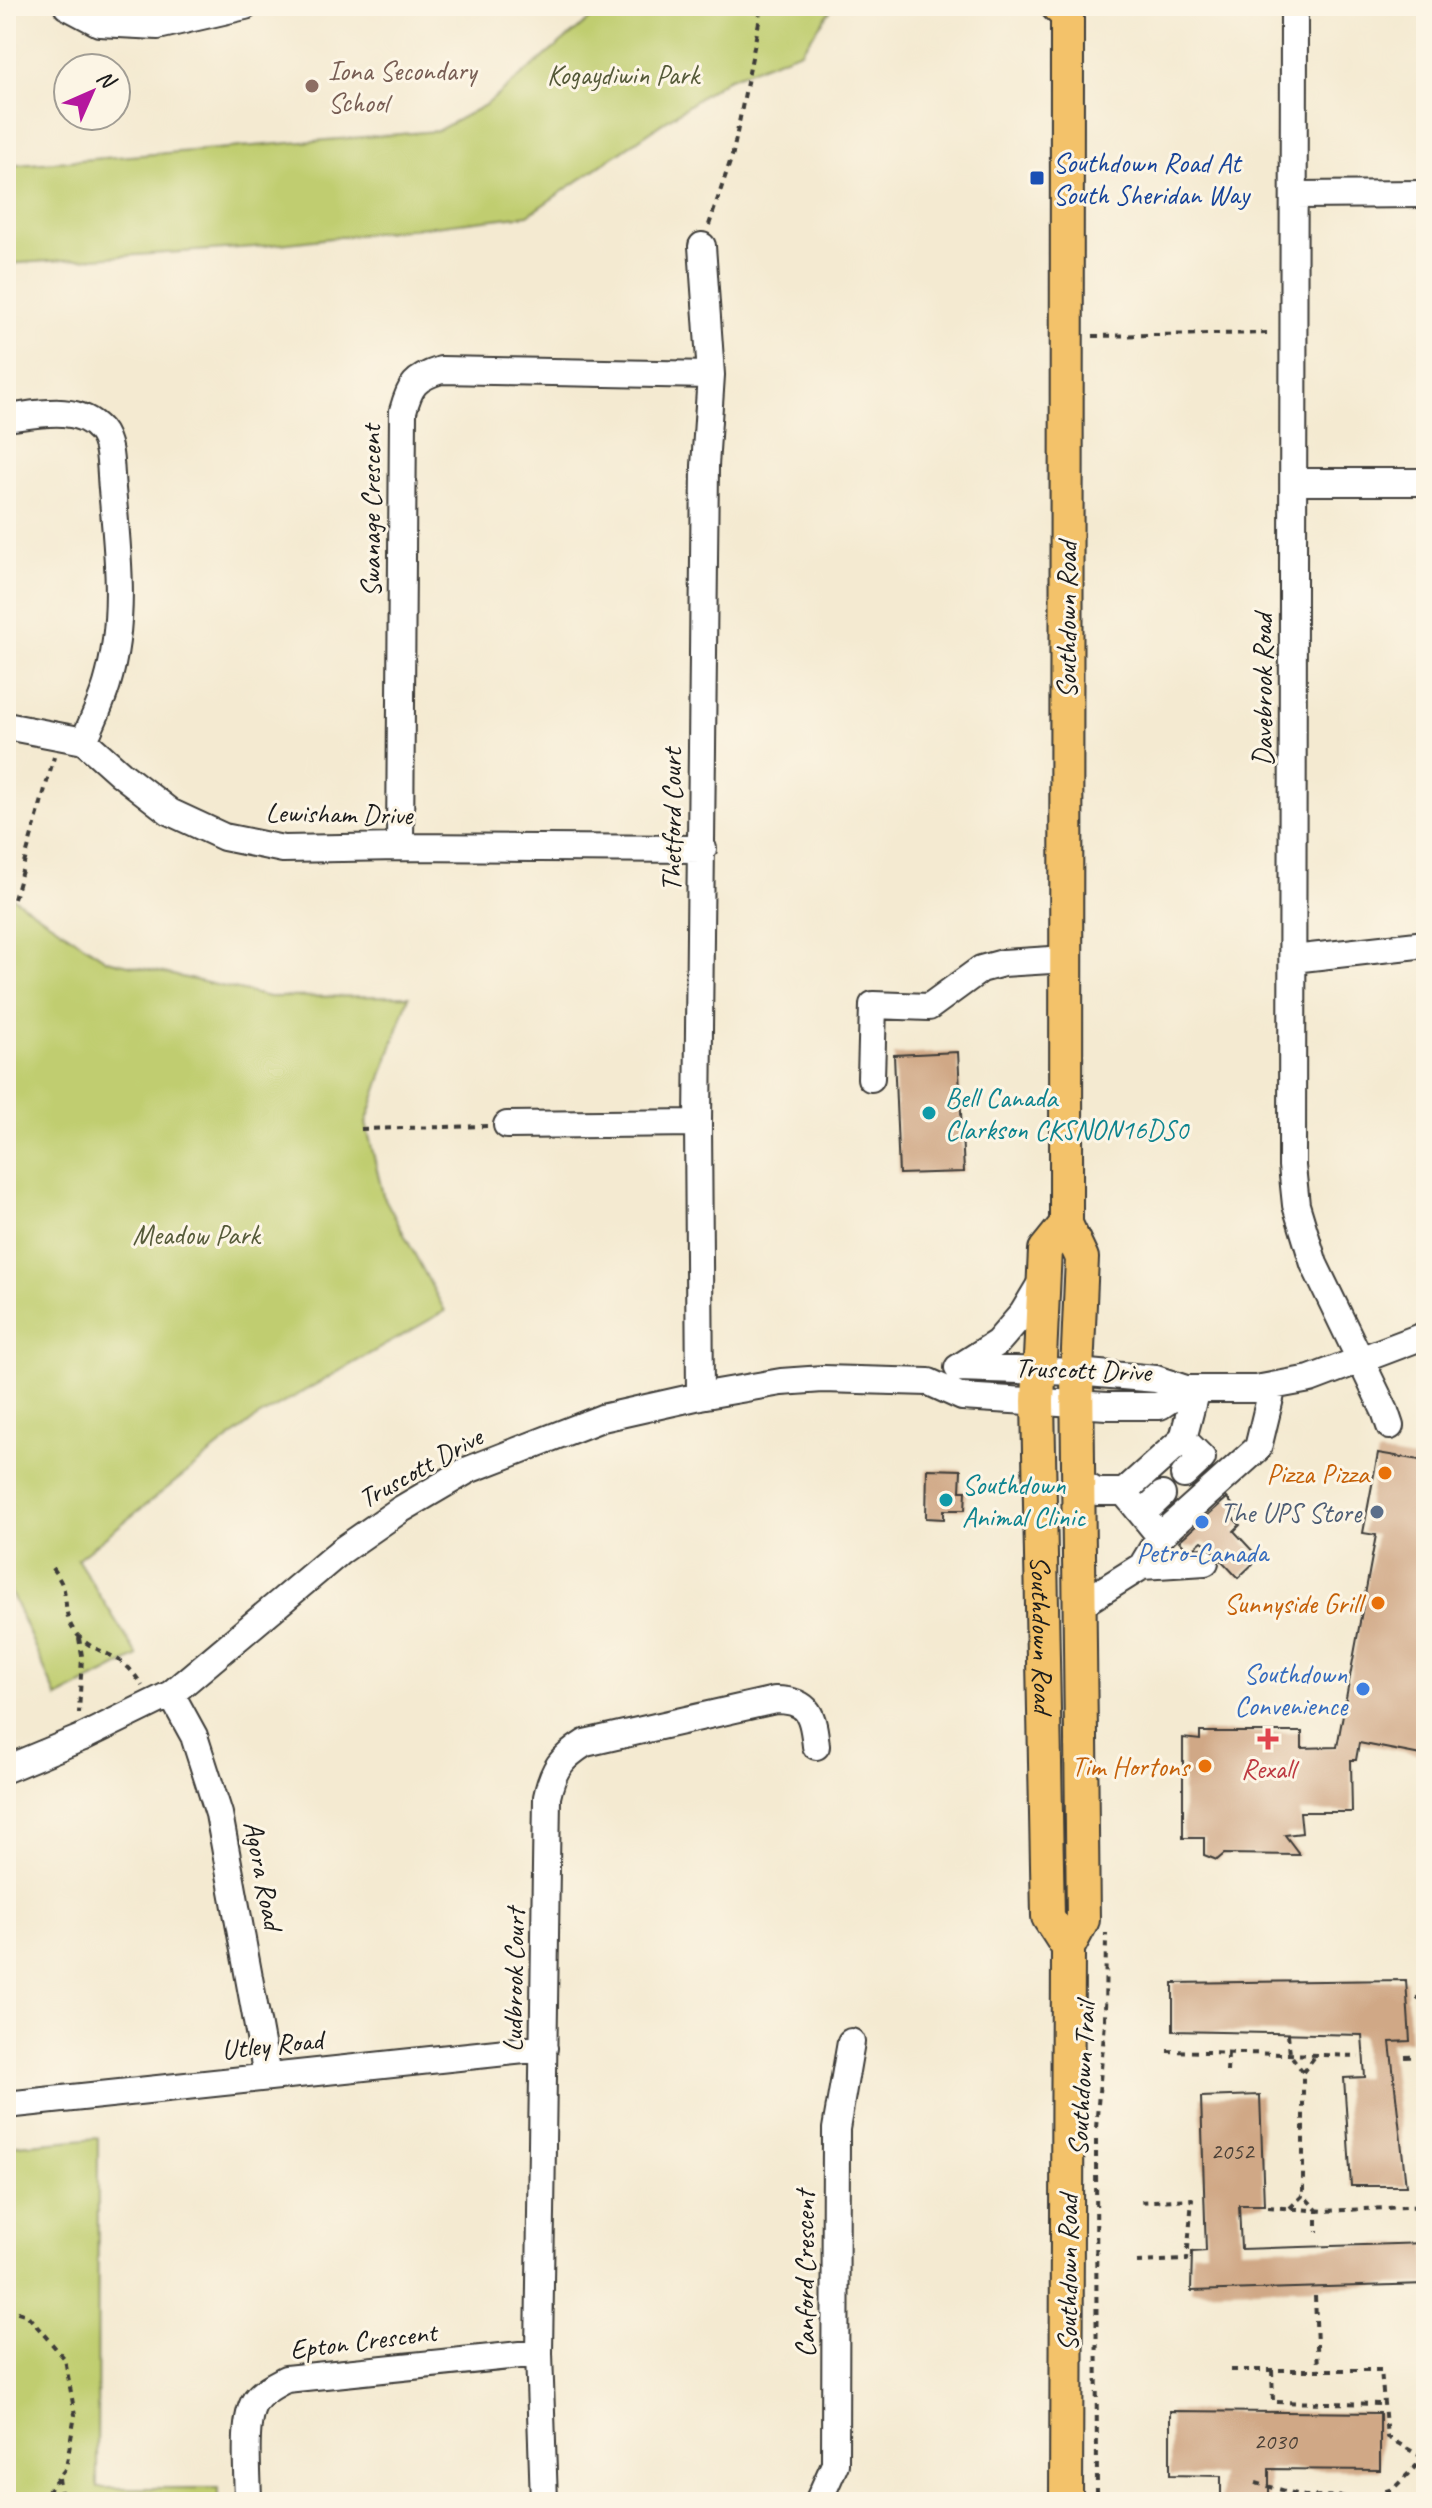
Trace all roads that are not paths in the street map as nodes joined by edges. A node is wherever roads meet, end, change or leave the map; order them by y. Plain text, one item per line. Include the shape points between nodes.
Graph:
1 (67, 6) edge
2 (245, 6) edge
3 (1294, 6) edge
4 (1067, 9) edge
5 (1426, 194) edge
6 (1295, 195) junction
7 (702, 246) road end
8 (711, 375) junction
9 (6, 418) edge
10 (1294, 482) junction
11 (1426, 482) edge
12 (6, 726) edge
13 (73, 739) junction
14 (400, 847) junction
15 (703, 849) junction
16 (1426, 944) edge
17 (1067, 959) junction
18 (1293, 959) junction
19 (871, 1078) dead end
20 (698, 1123) junction
21 (507, 1125) road end
22 (1066, 1224) junction
23 (1044, 1278) junction
24 (1426, 1335) edge
25 (1359, 1361) junction
26 (958, 1368) junction
27 (1077, 1372) junction
28 (929, 1382) junction
29 (1039, 1386) junction
30 (1273, 1386) junction
31 (1191, 1389) junction
32 (700, 1396) junction
33 (1077, 1405) junction
34 (1390, 1426) dead end
35 (1183, 1439) junction
36 (1223, 1480) junction
37 (1079, 1482) junction
38 (1124, 1492) junction
39 (1162, 1495) dead end
40 (1142, 1514) junction
41 (1160, 1536) junction
42 (1205, 1562) dead end
43 (1142, 1566) junction
44 (1080, 1605) junction
45 (161, 1699) junction
46 (816, 1746) dead end
47 (6, 1769) edge
48 (1068, 1948) junction
49 (851, 2042) dead end
50 (544, 2048) junction
51 (267, 2076) junction
52 (6, 2105) edge
53 (539, 2353) junction
54 (248, 2502) edge
55 (544, 2502) edge
56 (818, 2502) edge
57 (1066, 2502) edge

1 - 2 street via 99,23 158,26
3 - 6 street, Davebrook Road
4 - 17 main road, Southdown Road
5 - 6 street
6 - 10 street, Davebrook Road
7 - 8 street, Thetford Court
8 - 14 street, Swanage Crescent via 441,370 421,376 408,394 403,411
8 - 15 street, Thetford Court via 705,466
9 - 13 street via 61,412 79,417 100,430 108,452 119,613 107,685
10 - 11 street
10 - 18 street, Davebrook Road
12 - 13 street
13 - 14 street, Lewisham Drive via 170,812 224,837 283,849
14 - 15 street, Lewisham Drive
15 - 20 street, Thetford Court
16 - 18 street
17 - 19 street via 981,969 929,1007 873,1005
17 - 22 main road, Southdown Road
18 - 25 street, Davebrook Road via 1296,1205 1314,1264
20 - 21 street
20 - 32 street, Thetford Court
22 - 23 main road, Southdown Road via 1045,1250
22 - 27 main road, Southdown Road via 1082,1258
23 - 26 street via 997,1343
23 - 29 main road, Southdown Road
24 - 25 street, Truscott Drive
25 - 30 street, Truscott Drive
25 - 34 street, Davebrook Road
26 - 28 street, Truscott Drive
26 - 29 street, Truscott Drive
27 - 29 street, Truscott Drive
27 - 31 street, Truscott Drive via 1156,1379
27 - 33 main road, Southdown Road
28 - 29 street, Truscott Drive via 962,1397
28 - 32 street, Truscott Drive via 823,1379
29 - 33 street, Truscott Drive
29 - 48 main road, Southdown Road via 1048,1917
30 - 31 street, Truscott Drive
30 - 36 street via 1258,1448
31 - 33 street, Truscott Drive via 1160,1406
31 - 35 street
32 - 45 street, Truscott Drive via 602,1418 468,1470 341,1551
33 - 37 main road, Southdown Road
35 - 36 street via 1193,1466
35 - 38 street
36 - 41 street
37 - 38 street via 1097,1492
37 - 44 main road, Southdown Road
38 - 40 street
39 - 40 street
40 - 41 street
41 - 43 street
42 - 43 street
43 - 44 street
44 - 48 main road, Southdown Road via 1083,1920
45 - 47 street, Truscott Drive
45 - 51 street, Agora Road via 194,1736 219,1814
46 - 50 street, Ludbrook Court via 814,1721 805,1707 775,1700 585,1743 566,1755 551,1777 547,1797
48 - 57 main road, Southdown Road
49 - 56 street, Canford Crescent via 836,2129 835,2464
50 - 51 street, Utley Road
50 - 53 street, Ludbrook Court
51 - 52 street, Utley Road
53 - 54 street, Epton Crescent via 286,2379 255,2400 249,2416
53 - 55 street, Ludbrook Court

